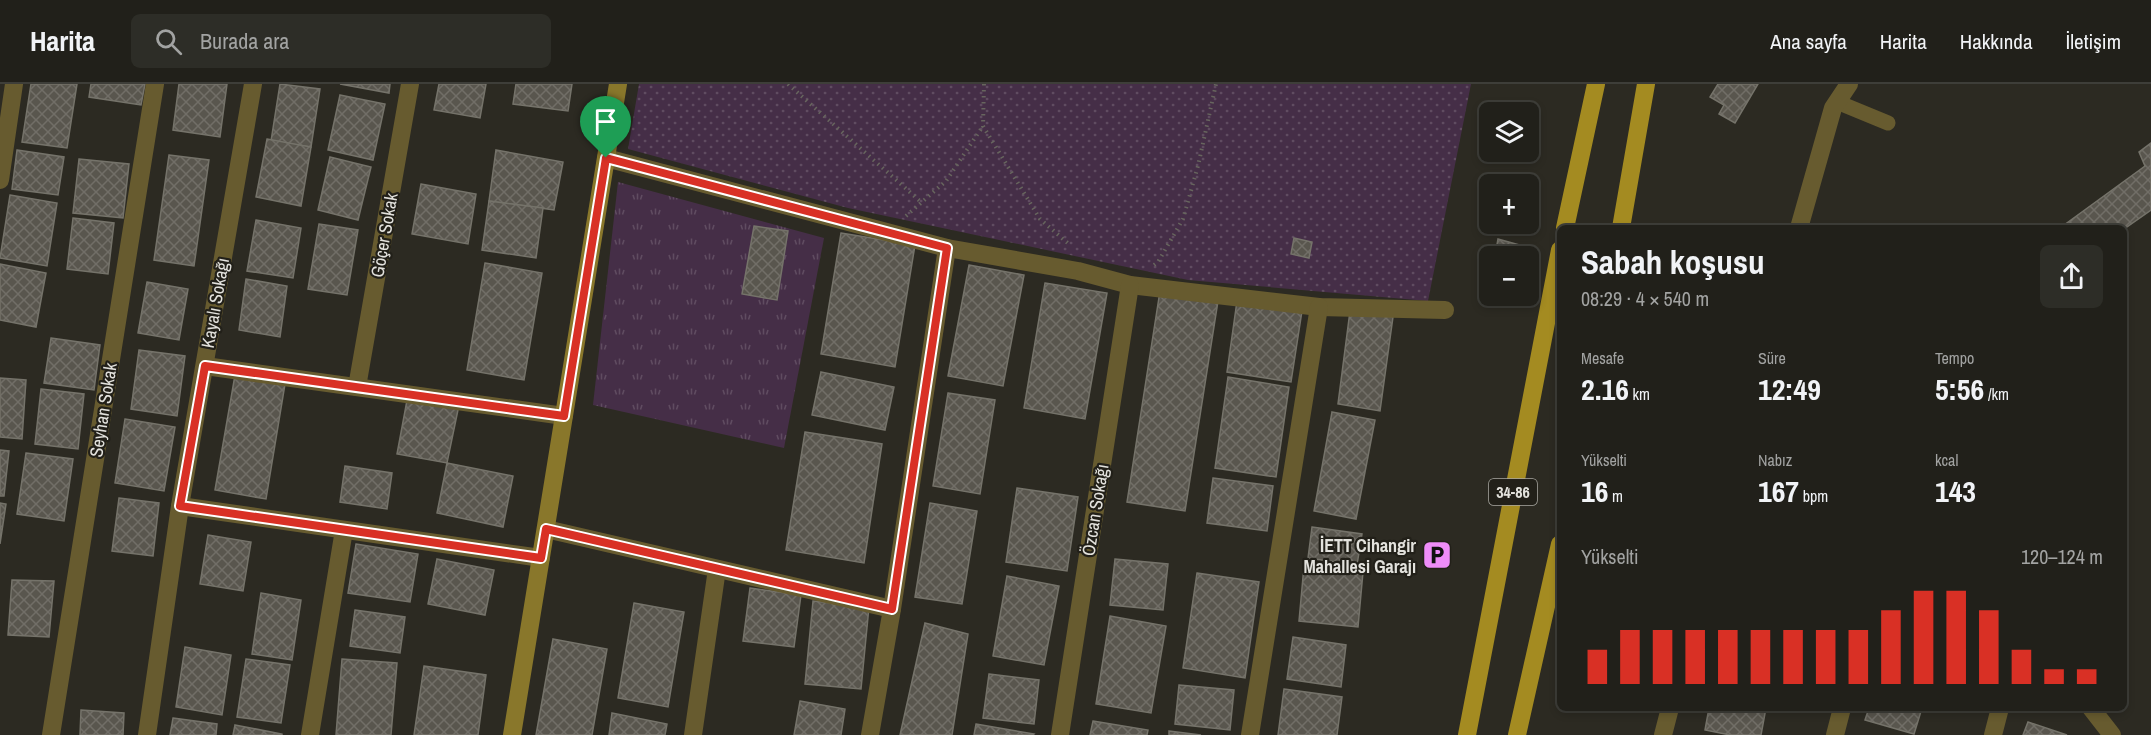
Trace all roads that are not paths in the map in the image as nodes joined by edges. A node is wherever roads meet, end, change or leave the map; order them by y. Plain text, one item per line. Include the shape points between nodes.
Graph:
1 (14, 84) edge
2 (155, 84) edge
3 (253, 84) edge
4 (410, 84) edge
5 (618, 84) edge
6 (1596, 84) edge
7 (1646, 84) edge
8 (1849, 84) edge
9 (1837, 102) junction
10 (1888, 123) dead end
11 (606, 158) junction
12 (0, 180) edge
13 (1566, 225) edge
14 (1622, 225) edge
15 (1800, 225) edge
16 (947, 248) junction
17 (1557, 266) edge
18 (1130, 285) junction
19 (1319, 307) junction
20 (1445, 310) dead end
21 (205, 366) junction
22 (357, 387) junction
23 (564, 416) junction
24 (180, 506) junction
25 (546, 529) junction
26 (344, 530) junction
27 (1557, 557) edge
28 (541, 558) junction
29 (717, 569) junction
30 (892, 609) junction
31 (1669, 711) edge
32 (1841, 711) edge
33 (1999, 711) edge
34 (2093, 711) edge
35 (51, 735) edge
36 (147, 735) edge
37 (310, 735) edge
38 (512, 735) edge
39 (693, 735) edge
40 (870, 735) edge
41 (1060, 735) edge
42 (1250, 735) edge
43 (1467, 735) edge
44 (1517, 735) edge
45 (1663, 735) edge
46 (1835, 735) edge
47 (1993, 735) edge
48 (2112, 735) edge

1 - 12 street
2 - 35 street, Seyhan Sokak
3 - 21 street, Kayalı Sokağı
4 - 22 street, Göçer Sokak
5 - 11 main road
6 - 13 main road
7 - 14 main road
8 - 9 street
9 - 10 lane
9 - 15 street
11 - 16 street
11 - 23 main road
16 - 18 street
16 - 30 street
17 - 43 main road, 34-86
18 - 19 street
18 - 41 street, Özcan Sokağı
19 - 20 street
19 - 42 street
21 - 22 street
21 - 24 street, Kayalı Sokağı
22 - 23 street
23 - 25 main road
24 - 26 street
24 - 36 street, Kayalı Sokağı
25 - 28 main road
25 - 29 street
26 - 28 street
26 - 37 street
27 - 44 main road
28 - 38 main road
29 - 30 street
29 - 39 street
30 - 40 street
31 - 45 street
32 - 46 street
33 - 47 street
34 - 48 street

